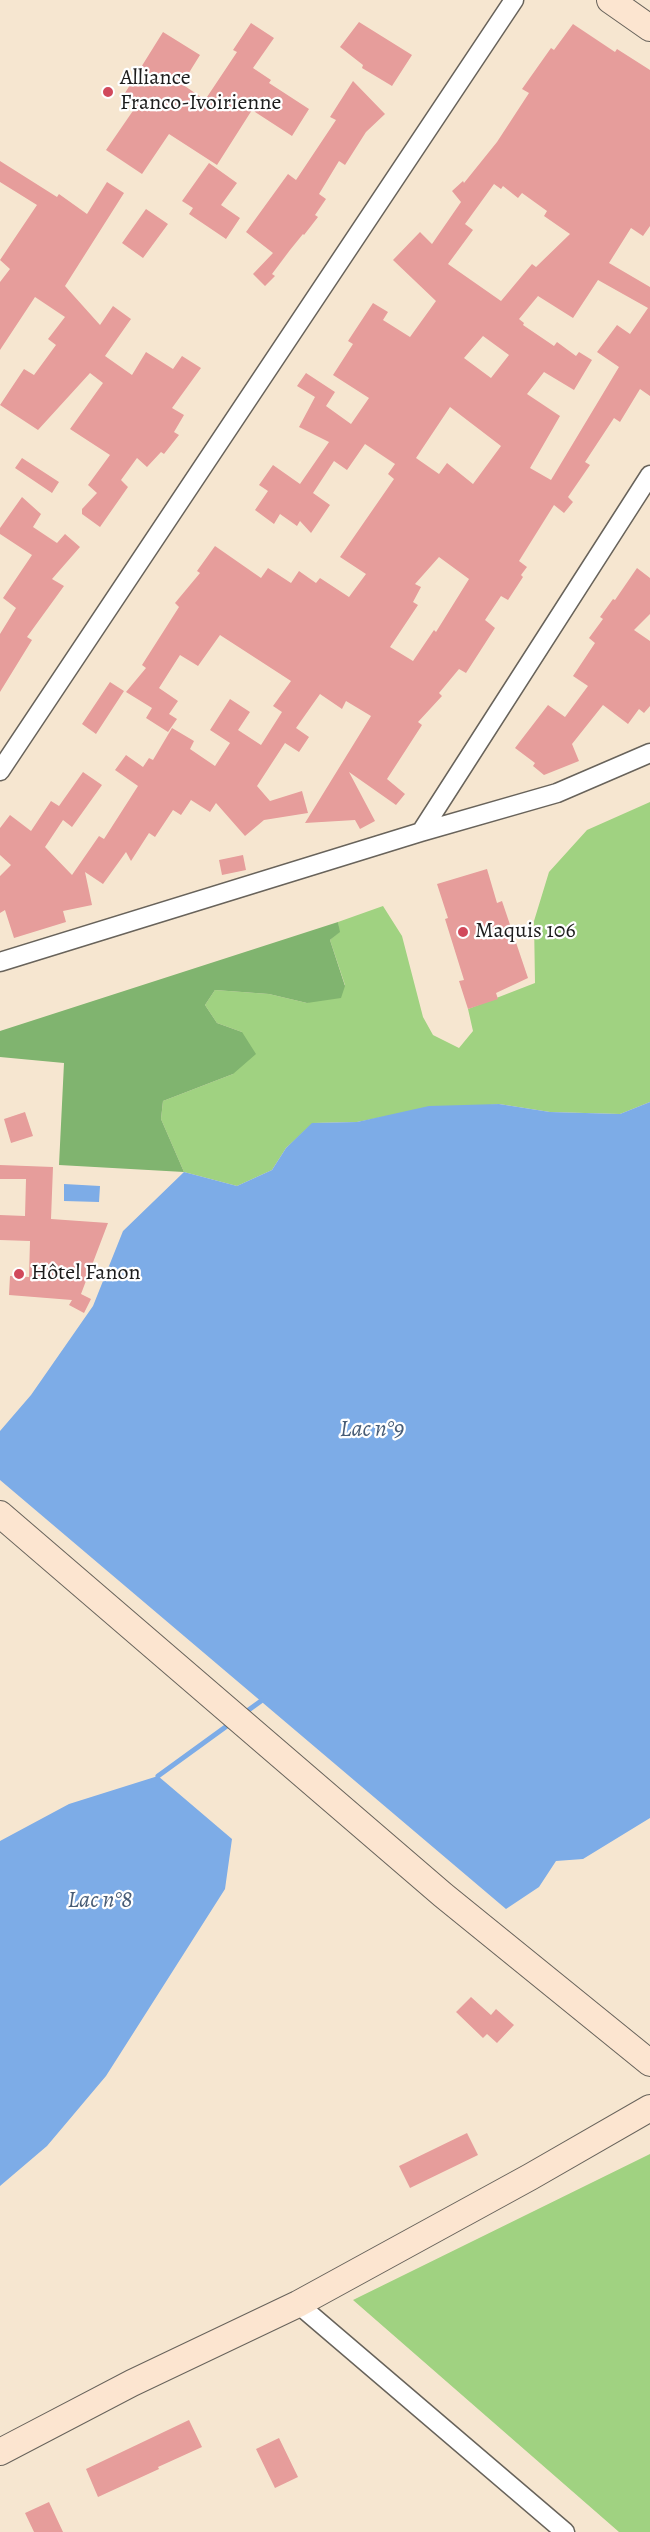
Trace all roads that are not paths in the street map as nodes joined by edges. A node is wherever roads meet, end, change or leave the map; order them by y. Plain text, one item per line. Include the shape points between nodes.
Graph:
1 (514, 0) edge
2 (610, 0) edge
3 (650, 28) edge
4 (650, 475) edge
5 (650, 753) edge
6 (0, 771) edge
7 (421, 832) junction
8 (0, 962) edge
9 (0, 1514) edge
10 (650, 2063) edge
11 (650, 2108) edge
12 (298, 2304) junction
13 (0, 2452) edge
14 (565, 2532) edge

1 - 6 street
2 - 3 street
4 - 7 street
5 - 7 street via 557,793
7 - 8 street
9 - 10 street via 443,1895
11 - 12 street
12 - 13 street via 132,2383
12 - 14 street

